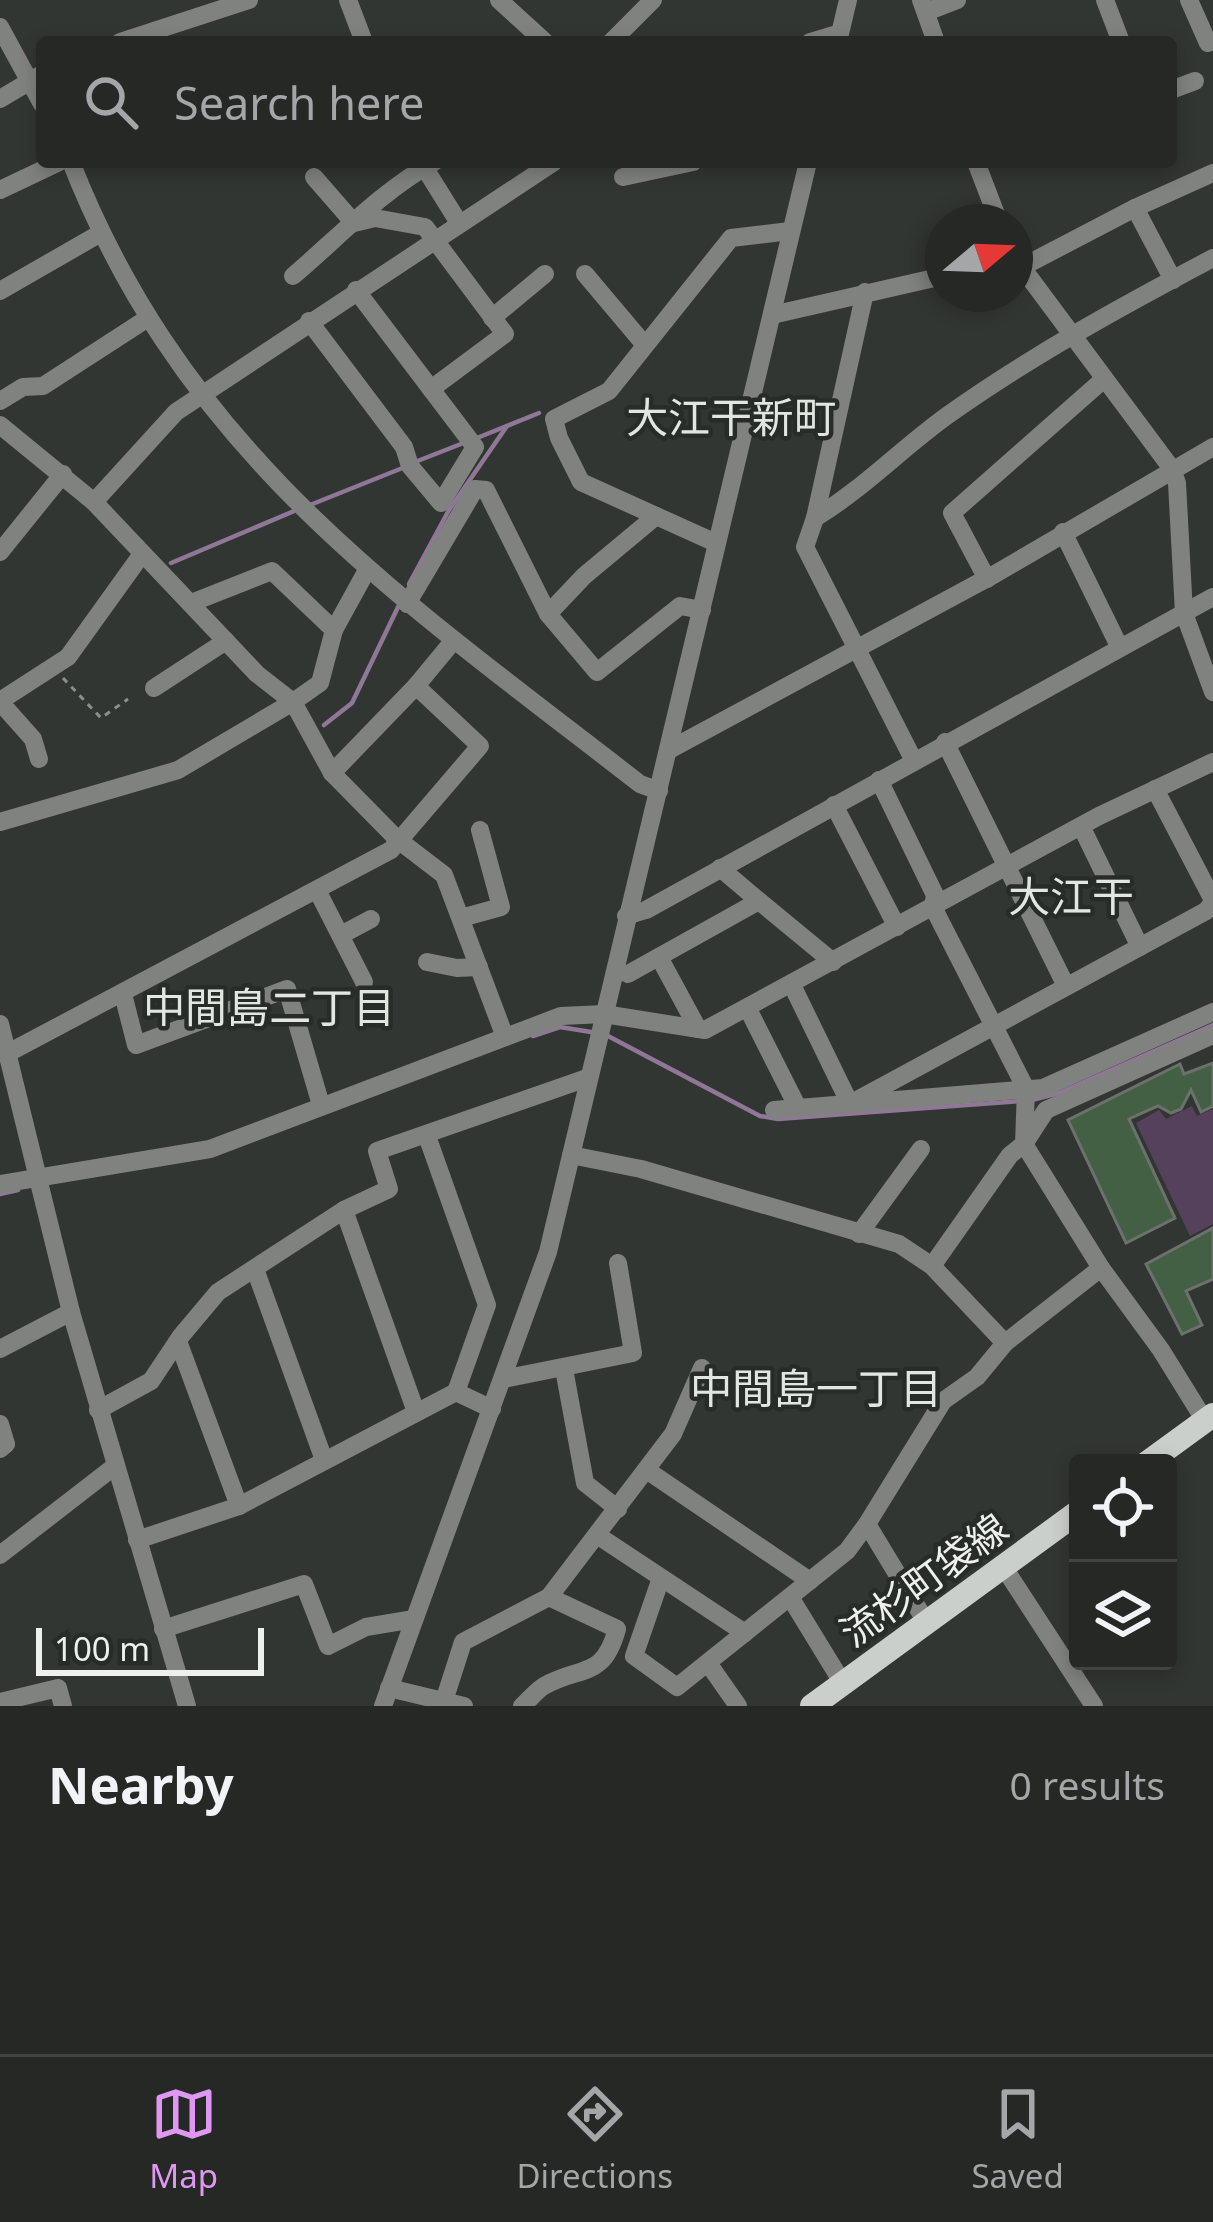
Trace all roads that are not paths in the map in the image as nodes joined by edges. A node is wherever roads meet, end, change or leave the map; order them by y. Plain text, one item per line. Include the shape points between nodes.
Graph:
1 (249, 0) edge
2 (348, 0) edge
3 (499, 0) edge
4 (848, 0) edge
5 (957, 0) edge
6 (1105, 0) edge
7 (651, 1) edge
8 (1195, 2) edge
9 (923, 6) edge
10 (0, 27) edge
11 (139, 36) edge
12 (362, 36) edge
13 (538, 36) edge
14 (617, 36) edge
15 (839, 36) edge
16 (934, 36) edge
17 (1119, 36) edge
18 (1208, 43) dead end
19 (36, 76) edge
20 (1196, 81) dead end
21 (1177, 88) edge
22 (0, 99) edge
23 (46, 168) edge
24 (73, 168) edge
25 (421, 168) edge
26 (428, 168) edge
27 (545, 168) edge
28 (665, 168) edge
29 (806, 168) edge
30 (978, 168) edge
31 (1213, 173) edge
32 (314, 177) dead end
33 (623, 177) dead end
34 (0, 190) edge
35 (992, 204) edge
36 (1135, 208) junction
37 (354, 223) junction
38 (459, 224) junction
39 (790, 231) junction
40 (100, 234) junction
41 (435, 241) junction
42 (1033, 255) edge
43 (1213, 258) edge
44 (545, 274) dead end
45 (585, 274) dead end
46 (292, 276) dead end
47 (925, 280) edge
48 (1173, 280) junction
49 (1033, 284) edge
50 (356, 290) junction
51 (0, 291) edge
52 (865, 292) junction
53 (772, 315) junction
54 (148, 318) junction
55 (492, 318) junction
56 (310, 321) junction
57 (1072, 337) junction
58 (644, 344) junction
59 (1104, 379) junction
60 (430, 389) junction
61 (200, 394) junction
62 (0, 401) edge
63 (0, 425) edge
64 (1213, 447) edge
65 (1172, 469) junction
66 (63, 474) junction
67 (94, 502) junction
68 (656, 516) junction
69 (815, 518) junction
70 (1063, 532) junction
71 (716, 543) junction
72 (0, 552) edge
73 (142, 554) junction
74 (367, 570) junction
75 (987, 579) junction
76 (1213, 597) edge
77 (191, 603) junction
78 (407, 604) junction
79 (702, 610) junction
80 (548, 614) junction
81 (1184, 614) junction
82 (334, 630) junction
83 (454, 640) junction
84 (226, 641) junction
85 (1119, 646) junction
86 (857, 649) junction
87 (416, 686) junction
88 (154, 688) dead end
89 (1213, 692) edge
90 (0, 702) edge
91 (292, 702) junction
92 (945, 742) junction
93 (668, 750) junction
94 (39, 759) dead end
95 (914, 760) junction
96 (1213, 762) edge
97 (332, 773) junction
98 (879, 780) junction
99 (1155, 789) junction
100 (659, 790) junction
101 (834, 805) junction
102 (0, 822) edge
103 (1081, 826) junction
104 (480, 830) dead end
105 (397, 839) junction
106 (1007, 866) junction
107 (720, 868) junction
108 (317, 890) junction
109 (759, 901) junction
110 (1213, 901) edge
111 (933, 907) junction
112 (626, 916) junction
113 (461, 918) junction
114 (371, 919) dead end
115 (897, 927) junction
116 (340, 935) junction
117 (1140, 946) junction
118 (659, 957) junction
119 (427, 962) dead end
120 (833, 962) junction
121 (479, 967) junction
122 (628, 974) dead end
123 (364, 982) dead end
124 (792, 985) junction
125 (1066, 986) junction
126 (123, 994) junction
127 (748, 1009) junction
128 (1213, 1012) edge
129 (604, 1014) junction
130 (0, 1024) edge
131 (993, 1024) junction
132 (698, 1029) junction
133 (1213, 1035) edge
134 (505, 1036) junction
135 (8, 1053) junction
136 (586, 1078) junction
137 (1026, 1089) junction
138 (850, 1104) junction
139 (322, 1106) junction
140 (798, 1108) junction
141 (774, 1110) dead end
142 (427, 1136) junction
143 (1024, 1144) junction
144 (921, 1149) dead end
145 (571, 1155) junction
146 (39, 1182) junction
147 (0, 1184) edge
148 (344, 1210) junction
149 (859, 1234) junction
150 (618, 1263) dead end
151 (932, 1266) junction
152 (1101, 1268) junction
153 (255, 1269) junction
154 (71, 1312) junction
155 (178, 1341) junction
156 (1005, 1343) junction
157 (0, 1349) edge
158 (701, 1368) dead end
159 (564, 1370) junction
160 (503, 1378) junction
161 (456, 1392) junction
162 (492, 1409) junction
163 (98, 1410) junction
164 (416, 1412) junction
165 (1209, 1418) edge
166 (0, 1424) edge
167 (0, 1449) edge
168 (1159, 1454) edge
169 (324, 1460) junction
170 (115, 1466) junction
171 (648, 1471) junction
172 (239, 1506) junction
173 (618, 1509) junction
174 (1069, 1518) edge
175 (867, 1524) junction
176 (598, 1535) junction
177 (136, 1540) junction
178 (0, 1555) edge
179 (1003, 1566) junction
180 (661, 1578) junction
181 (810, 1581) junction
182 (790, 1597) junction
183 (549, 1598) junction
184 (415, 1619) junction
185 (925, 1620) junction
186 (164, 1629) junction
187 (745, 1633) junction
188 (708, 1663) junction
189 (842, 1682) junction
190 (386, 1697) edge
191 (0, 1702) edge
192 (454, 1704) edge
193 (63, 1706) edge
194 (187, 1706) edge
195 (522, 1706) edge
196 (738, 1706) edge
197 (812, 1706) edge
198 (1094, 1706) edge

1 - 11 street
2 - 12 street
3 - 13 street
4 - 15 street
5 - 9 street
6 - 17 street
7 - 14 street
8 - 18 street
9 - 16 street
10 - 19 street
19 - 22 street
20 - 21 street
23 - 34 street
24 - 40 street
25 - 37 street
26 - 38 street
27 - 38 street
28 - 33 street
29 - 39 street
30 - 35 street
31 - 36 street
32 - 37 street
36 - 42 street
36 - 48 street
37 - 41 street via 425,226
37 - 46 street
38 - 41 street
39 - 53 street
39 - 58 street via 731,238
40 - 51 street
40 - 54 street
41 - 50 street
41 - 55 street
43 - 48 street
44 - 55 street
45 - 58 street
47 - 52 street
48 - 57 street
49 - 57 street
50 - 56 street
50 - 60 street
52 - 53 street
52 - 69 street
53 - 71 street
54 - 61 street
54 - 62 street via 43,386
55 - 60 street via 505,334
56 - 60 street via 441,502 476,448
56 - 61 street
57 - 59 street
57 - 69 street via 943,418
58 - 68 street via 609,391 554,419 581,482
59 - 65 street
59 - 75 street via 952,513
61 - 67 street
61 - 74 street via 292,501
63 - 66 street
64 - 65 street
65 - 70 street
65 - 81 street
66 - 67 street
66 - 72 street
67 - 73 street
68 - 71 street
68 - 80 street
69 - 86 street via 805,548
70 - 75 street
70 - 85 street
71 - 79 street
73 - 77 street
73 - 90 street via 68,658
74 - 78 street
74 - 82 street
75 - 86 street
76 - 81 street
77 - 82 street via 272,571
77 - 84 street
78 - 80 street via 475,489 486,490
78 - 83 street
79 - 80 street via 680,607 597,672
79 - 93 street
81 - 85 street
81 - 89 street
82 - 91 street via 320,683
83 - 87 street
83 - 100 street via 640,784
84 - 88 street
84 - 91 street
85 - 92 street
86 - 93 street
86 - 95 street
87 - 97 street
87 - 105 street via 480,746
90 - 94 street via 33,739
91 - 97 street
91 - 102 street via 178,770
92 - 95 street
92 - 106 street
93 - 100 street
95 - 98 street
96 - 99 street
97 - 105 street
98 - 101 street
98 - 111 street via 935,895
99 - 103 street
99 - 110 street
100 - 112 street
101 - 107 street
101 - 115 street
103 - 106 street
103 - 117 street
104 - 113 street via 501,907
105 - 108 street via 392,850
105 - 113 street via 445,874
106 - 111 street
106 - 125 street
107 - 109 street
107 - 112 street
108 - 116 street
108 - 126 street
109 - 118 street
109 - 120 street
110 - 117 street
111 - 115 street
111 - 131 street
112 - 129 street
113 - 121 street
114 - 116 street
115 - 120 street
116 - 123 street
117 - 125 street
118 - 122 street
118 - 132 street
119 - 121 street
120 - 124 street
121 - 134 street
124 - 127 street
124 - 138 street
125 - 131 street
126 - 135 street
126 - 139 street via 136,1045 287,989
127 - 132 street
127 - 140 street
128 - 137 street
129 - 132 street
129 - 134 street via 561,1016
129 - 136 street
130 - 135 street
131 - 137 street
131 - 138 street
133 - 143 street via 1046,1110
134 - 139 street
135 - 146 street
136 - 142 street
136 - 145 street
137 - 138 street
137 - 143 street
138 - 140 street
139 - 146 street via 210,1149
140 - 141 street
142 - 148 street via 376,1151 388,1189
142 - 161 street via 487,1305
143 - 151 street
143 - 152 street
144 - 149 street
145 - 149 street
145 - 160 street via 548,1252
146 - 147 street
146 - 154 street
148 - 153 street
148 - 164 street
149 - 151 street via 899,1244
150 - 159 street via 633,1353
151 - 156 street
152 - 156 street
152 - 165 street
153 - 155 street via 218,1292
153 - 169 street
154 - 157 street
154 - 163 street
155 - 163 street via 151,1381
155 - 172 street
156 - 175 street via 943,1401
158 - 171 street
159 - 160 street
159 - 173 street via 585,1483
160 - 162 street
161 - 162 street
161 - 164 street
162 - 184 street
163 - 170 street
164 - 169 street
165 - 168 main road
166 - 167 street via 7,1444
169 - 172 street
170 - 177 street
170 - 178 street
171 - 173 street
171 - 181 street
172 - 177 street
173 - 176 street
174 - 179 main road, 流杉町袋線
175 - 181 street
175 - 185 street
176 - 180 street
176 - 183 street
177 - 186 street
179 - 185 main road, 流杉町袋線
179 - 198 street
180 - 187 street
180 - 188 street via 634,1656 677,1688
181 - 182 street
182 - 187 street
182 - 189 street
183 - 192 street via 463,1642
183 - 195 street via 617,1629 611,1651 591,1671 544,1686
184 - 186 street via 366,1627 328,1646 304,1584
184 - 190 street
185 - 189 main road, 流杉町袋線
186 - 194 street
187 - 188 street
188 - 196 street
189 - 197 main road, 流杉町袋線
190 - 192 street
191 - 193 street via 58,1688

